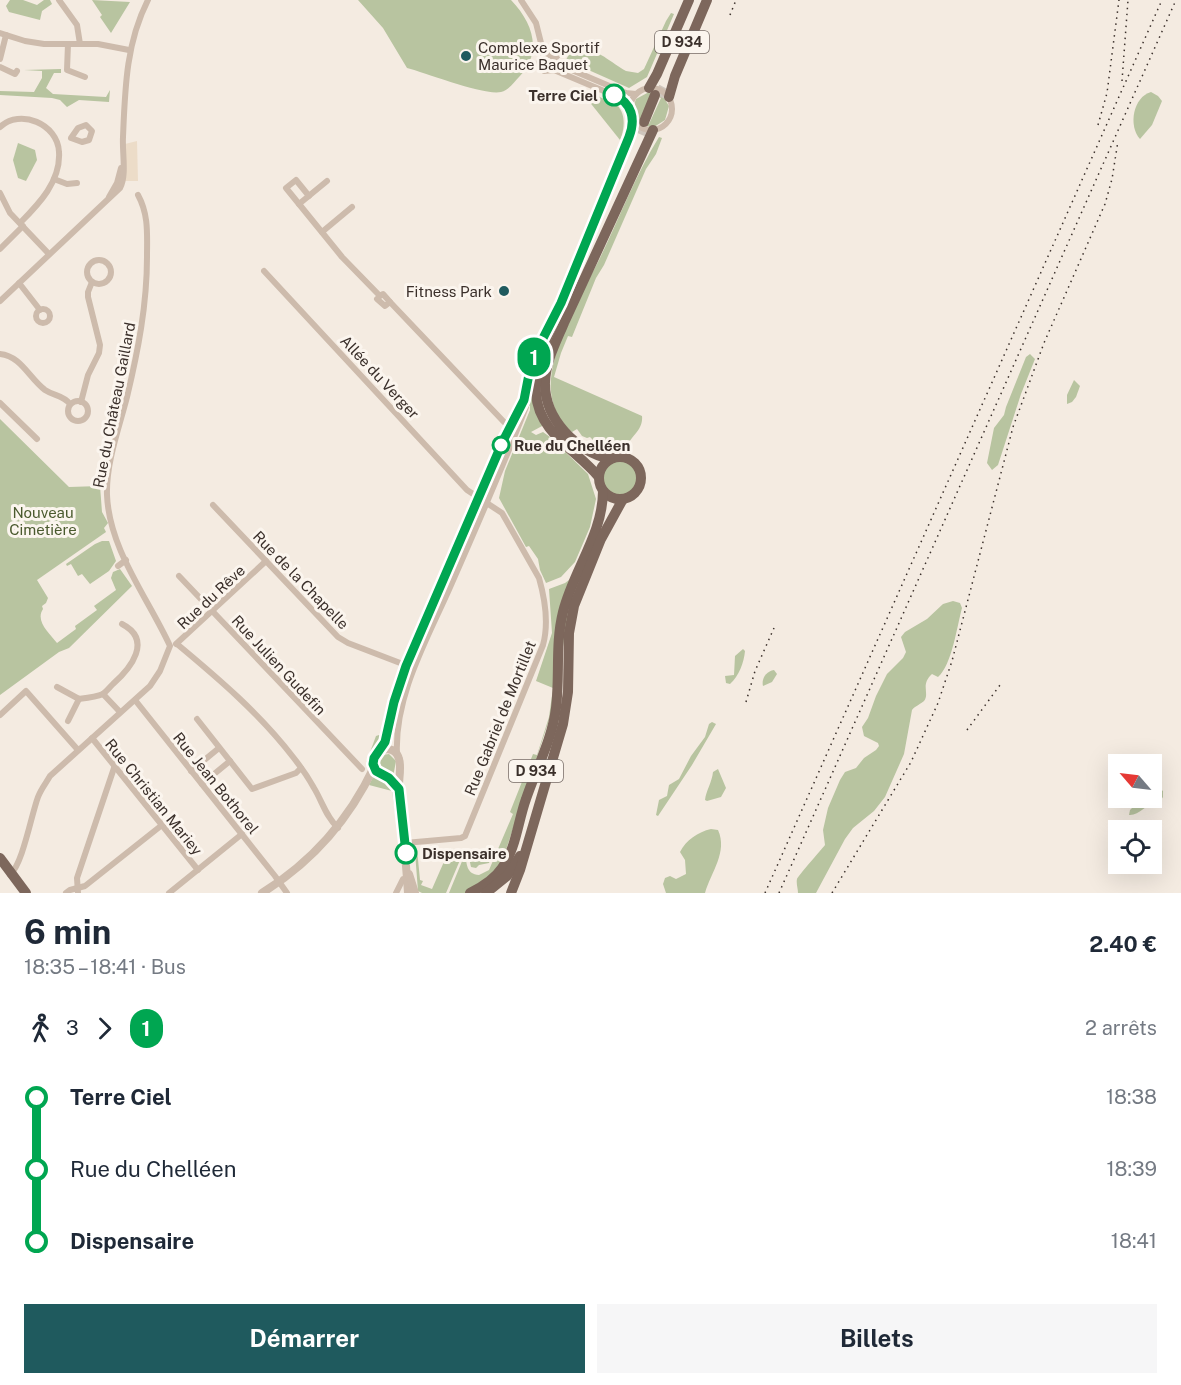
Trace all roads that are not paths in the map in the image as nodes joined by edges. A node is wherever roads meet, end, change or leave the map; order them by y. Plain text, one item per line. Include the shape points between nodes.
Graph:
1 (59, 0) edge
2 (148, 0) edge
3 (521, 0) edge
4 (689, 0) edge
5 (698, 0) edge
6 (707, 0) edge
7 (3, 34) edge
8 (80, 44) junction
9 (68, 45) junction
10 (565, 49) dead end
11 (129, 50) junction
12 (544, 55) junction
13 (0, 59) edge
14 (556, 60) junction
15 (0, 67) edge
16 (554, 70) junction
17 (17, 71) dead end
18 (85, 77) dead end
19 (662, 84) tunnel mouth
20 (636, 94) junction
21 (658, 94) junction
22 (630, 106) junction
23 (644, 124) junction
24 (0, 127) edge
25 (70, 138) dead end
26 (57, 142) junction
27 (54, 179) junction
28 (327, 182) dead end
29 (77, 183) dead end
30 (0, 193) edge
31 (138, 195) dead end
32 (309, 196) junction
33 (299, 204) junction
34 (352, 207) dead end
35 (22, 225) junction
36 (322, 232) junction
37 (0, 249) edge
38 (50, 254) junction
39 (264, 271) dead end
40 (92, 282) junction
41 (19, 283) junction
42 (0, 301) edge
43 (40, 310) dead end
44 (559, 320) junction
45 (0, 354) edge
46 (537, 375) junction
47 (81, 402) junction
48 (0, 403) edge
49 (70, 404) junction
50 (526, 407) dead end
51 (513, 427) junction
52 (37, 439) dead end
53 (610, 459) junction
54 (598, 476) junction
55 (603, 491) junction
56 (479, 498) junction
57 (622, 499) junction
58 (488, 502) junction
59 (213, 505) dead end
60 (116, 535) junction
61 (107, 536) dead end
62 (467, 548) junction
63 (126, 560) junction
64 (267, 561) junction
65 (118, 566) dead end
66 (179, 576) dead end
67 (212, 612) junction
68 (122, 624) dead end
69 (177, 644) junction
70 (170, 646) junction
71 (406, 666) junction
72 (414, 670) junction
73 (57, 687) dead end
74 (103, 694) junction
75 (80, 699) junction
76 (135, 700) junction
77 (120, 712) junction
78 (0, 715) edge
79 (197, 719) dead end
80 (68, 721) dead end
81 (92, 738) junction
82 (560, 738) junction
83 (219, 748) junction
84 (78, 750) junction
85 (380, 751) junction
86 (397, 754) junction
87 (230, 761) junction
88 (373, 764) junction
89 (115, 765) junction
90 (302, 768) junction
91 (362, 769) junction
92 (191, 771) junction
93 (202, 784) junction
94 (366, 784) junction
95 (399, 789) junction
96 (162, 825) junction
97 (338, 828) junction
98 (242, 834) junction
99 (405, 843) junction
100 (0, 858) edge
101 (0, 864) edge
102 (0, 869) edge
103 (198, 870) junction
104 (12, 874) junction
105 (406, 878) junction
106 (279, 881) junction
107 (77, 891) edge
108 (17, 893) edge
109 (26, 893) edge
110 (66, 893) edge
111 (169, 893) edge
112 (262, 893) edge
113 (287, 893) edge
114 (396, 893) edge
115 (408, 893) edge
116 (415, 893) edge
117 (470, 893) edge
118 (486, 893) edge
119 (511, 893) edge

1 - 8 street via 77,26
2 - 11 street
3 - 12 street via 536,23
4 - 21 main road via 657,74
5 - 19 main road, D 934
6 - 21 main road via 675,76
7 - 9 street via 25,41
7 - 13 street
8 - 9 street
8 - 11 street
9 - 18 street via 67,70
10 - 14 street
11 - 38 street via 122,164 117,183 107,199
12 - 14 street
12 - 16 street via 540,67
14 - 16 street
14 - 20 street
15 - 17 street via 15,74
16 - 22 street via 623,99
20 - 21 street
20 - 22 street
21 - 23 main road
21 - 23 street via 672,110 670,120 663,127
22 - 23 street
23 - 44 main road
23 - 44 main road via 629,137
24 - 26 street via 12,119 28,120 45,126
25 - 26 street
26 - 27 street
27 - 29 street
27 - 35 street
28 - 32 street
30 - 35 street
31 - 60 street, Rue du Château Gaillard via 146,209 147,279 143,321 108,482 108,507
32 - 33 street
32 - 33 street via 296,180 286,188
33 - 36 street
34 - 36 street
35 - 37 street
35 - 38 street
36 - 51 street via 380,296 384,294
38 - 41 street
39 - 56 street, Allée du Verger via 467,490
40 - 40 street via 107,281 111,270 107,263 100,260 89,264 87,273
40 - 47 street via 88,297 100,348
41 - 42 street
41 - 43 street
44 - 46 main road via 538,360
44 - 46 main road via 640,135
44 - 51 street via 538,348
44 - 53 main road via 545,383 546,399 570,438 593,454
45 - 49 street via 15,359 43,388
46 - 54 main road via 536,396 547,424
47 - 49 street
47 - 49 street via 88,409 82,421 69,417
48 - 52 street
50 - 51 street
51 - 56 street
51 - 58 street
53 - 54 main road
53 - 57 main road via 626,458 639,470 639,488
54 - 55 main road
55 - 57 main road via 611,498
55 - 117 main road, D 934 via 601,513 563,612 556,710 550,735 508,859 492,879
56 - 58 street, Rue Gabriel de Mortillet
56 - 62 street via 481,507
56 - 71 street
57 - 82 main road, D 934 via 574,606 569,633 567,702
58 - 62 street
58 - 99 street, Rue Gabriel de Mortillet via 502,513 539,578 546,634 465,836
59 - 64 street, Rue de la Chapelle
60 - 61 street
60 - 63 street, Rue du Château Gaillard
62 - 72 street
63 - 65 street
63 - 70 street, Rue du Château Gaillard
64 - 67 street, Rue du Rêve
64 - 71 street, Rue de la Chapelle via 343,641
66 - 67 street, Rue Julien Gudefin
67 - 69 street, Rue du Rêve
67 - 91 street, Rue Julien Gudefin
68 - 74 street via 132,629 138,644 135,659
69 - 70 street, Rue du Rêve
69 - 90 street via 237,696
70 - 76 street via 157,677
71 - 72 street, Rue de la Chapelle
71 - 85 street
72 - 86 street via 400,716
73 - 75 street
74 - 75 street
74 - 77 street
75 - 80 street
76 - 77 street
76 - 92 street, Rue Jean Bothorel
77 - 81 street
78 - 84 street via 26,691
79 - 83 street
81 - 84 street
81 - 89 street, Rue Christian Mariey
82 - 118 main road, D 934 via 538,793 520,855 507,876
82 - 119 main road, D 934
83 - 87 street
83 - 92 street
84 - 104 street via 45,783
85 - 86 street
85 - 88 street
86 - 95 street
87 - 90 street via 252,789
87 - 93 street
88 - 91 street
88 - 94 street
88 - 95 street
89 - 96 street, Rue Christian Mariey
89 - 107 street via 77,878
90 - 97 street
91 - 94 street
92 - 93 street, Rue Jean Bothorel
93 - 98 street, Rue Jean Bothorel
94 - 97 street
95 - 99 street
96 - 103 street, Rue Christian Mariey
96 - 107 street
97 - 106 street via 313,855
98 - 103 street
98 - 106 street, Rue Jean Bothorel
99 - 105 street
100 - 104 main road
101 - 104 street via 8,875
102 - 108 main road
103 - 111 street
104 - 109 main road
105 - 114 street
105 - 115 street
105 - 116 street
106 - 112 street
106 - 113 street, Rue Jean Bothorel
107 - 110 street

